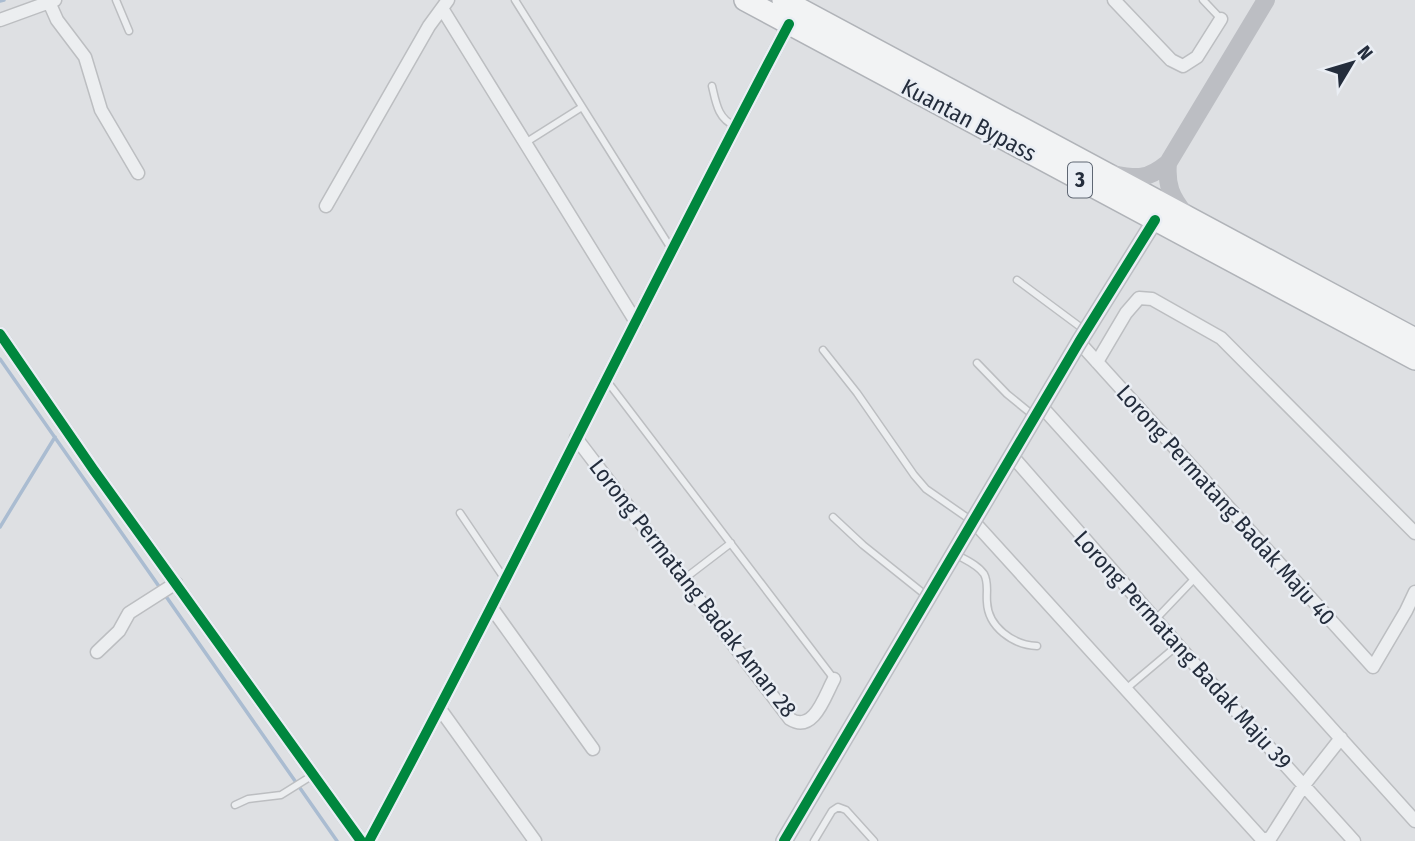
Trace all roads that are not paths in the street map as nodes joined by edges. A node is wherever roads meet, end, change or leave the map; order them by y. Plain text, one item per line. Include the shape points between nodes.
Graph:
1 (116, 0) edge
2 (515, 0) edge
3 (745, 0) edge
4 (783, 0) edge
5 (812, 0) edge
6 (1114, 0) edge
7 (1203, 0) edge
8 (1266, 0) edge
9 (52, 1) edge
10 (446, 5) edge
11 (1221, 19) joint
12 (0, 20) edge
13 (826, 23) junction
14 (789, 24) junction
15 (129, 32) dead end
16 (712, 86) dead end
17 (582, 107) junction
18 (736, 125) junction
19 (526, 143) junction
20 (1168, 163) junction
21 (138, 173) dead end
22 (1106, 173) junction
23 (326, 206) dead end
24 (1187, 216) junction
25 (1155, 220) junction
26 (672, 250) junction
27 (1017, 279) dead end
28 (636, 322) junction
29 (0, 334) edge
30 (1082, 337) junction
31 (1415, 339) edge
32 (822, 350) dead end
33 (1415, 359) edge
34 (1097, 362) junction
35 (978, 363) dead end
36 (607, 381) junction
37 (1033, 412) junction
38 (576, 438) junction
39 (1013, 457) junction
40 (460, 513) dead end
41 (833, 517) dead end
42 (974, 522) junction
43 (1415, 533) edge
44 (731, 543) junction
45 (955, 554) junction
46 (1195, 578) junction
47 (684, 579) junction
48 (505, 580) junction
49 (176, 583) junction
50 (1415, 592) edge
51 (928, 598) junction
52 (491, 607) junction
53 (1156, 620) junction
54 (1178, 645) junction
55 (1037, 646) dead end
56 (97, 652) dead end
57 (834, 679) joint
58 (1127, 688) junction
59 (440, 709) junction
60 (1340, 738) junction
61 (593, 749) dead end
62 (308, 778) junction
63 (1304, 785) junction
64 (235, 805) dead end
65 (1415, 821) edge
66 (789, 838) edge
67 (361, 841) edge
68 (369, 841) edge
69 (535, 841) edge
70 (814, 841) edge
71 (874, 841) edge
72 (1354, 841) edge

1 - 15 lane
2 - 17 lane
3 - 14 highway, Kuantan Bypass / 3
4 - 13 highway, Kuantan Bypass / 3
5 - 13 street
6 - 11 street via 1171,60 1183,66 1197,57
7 - 11 lane
8 - 20 street
9 - 12 street
9 - 21 street via 57,20 85,57 101,110
10 - 19 street
10 - 23 street via 429,26
13 - 22 highway, Kuantan Bypass / 3
14 - 18 street
14 - 25 highway, Kuantan Bypass / 3
16 - 18 lane via 719,113
17 - 19 lane
17 - 26 lane
18 - 26 street
19 - 28 street
20 - 22 street via 1140,178
20 - 24 street via 1167,186
22 - 24 highway, Kuantan Bypass / 3
24 - 31 highway, Kuantan Bypass / 3
25 - 30 street
25 - 33 highway, Kuantan Bypass / 3
26 - 28 street
27 - 30 lane
28 - 36 street
29 - 49 street
30 - 34 street, Lorong Permatang Badak Maju 40
30 - 37 street
32 - 42 lane via 920,482
34 - 43 street via 1126,313 1139,299 1152,299 1221,338
34 - 50 street, Lorong Permatang Badak Maju 40 via 1373,667
35 - 37 lane
36 - 38 street
36 - 44 lane
37 - 39 street
37 - 46 street
38 - 47 street, Lorong Permatang Badak Aman 28
38 - 48 street
39 - 42 street
39 - 53 street, Lorong Permatang Badak Maju 39
40 - 48 lane
41 - 51 lane
42 - 45 street
42 - 58 street
44 - 47 lane
44 - 57 lane
45 - 51 street
45 - 55 lane via 985,577 988,610 997,626 1019,643
46 - 53 lane
46 - 60 street
47 - 57 street, Lorong Permatang Badak Aman 28 via 790,719 802,724 814,717
48 - 52 street
49 - 56 street via 130,613
49 - 62 street
51 - 66 street
52 - 59 street
52 - 61 street
53 - 54 street, Lorong Permatang Badak Maju 39
54 - 58 lane
54 - 63 street, Lorong Permatang Badak Maju 39
58 - 63 street via 1261,838 1271,837
59 - 68 street
59 - 69 street
60 - 63 street
60 - 65 street
62 - 64 lane via 281,794
62 - 67 street
63 - 72 street, Lorong Permatang Badak Maju 39
70 - 71 lane via 838,807

